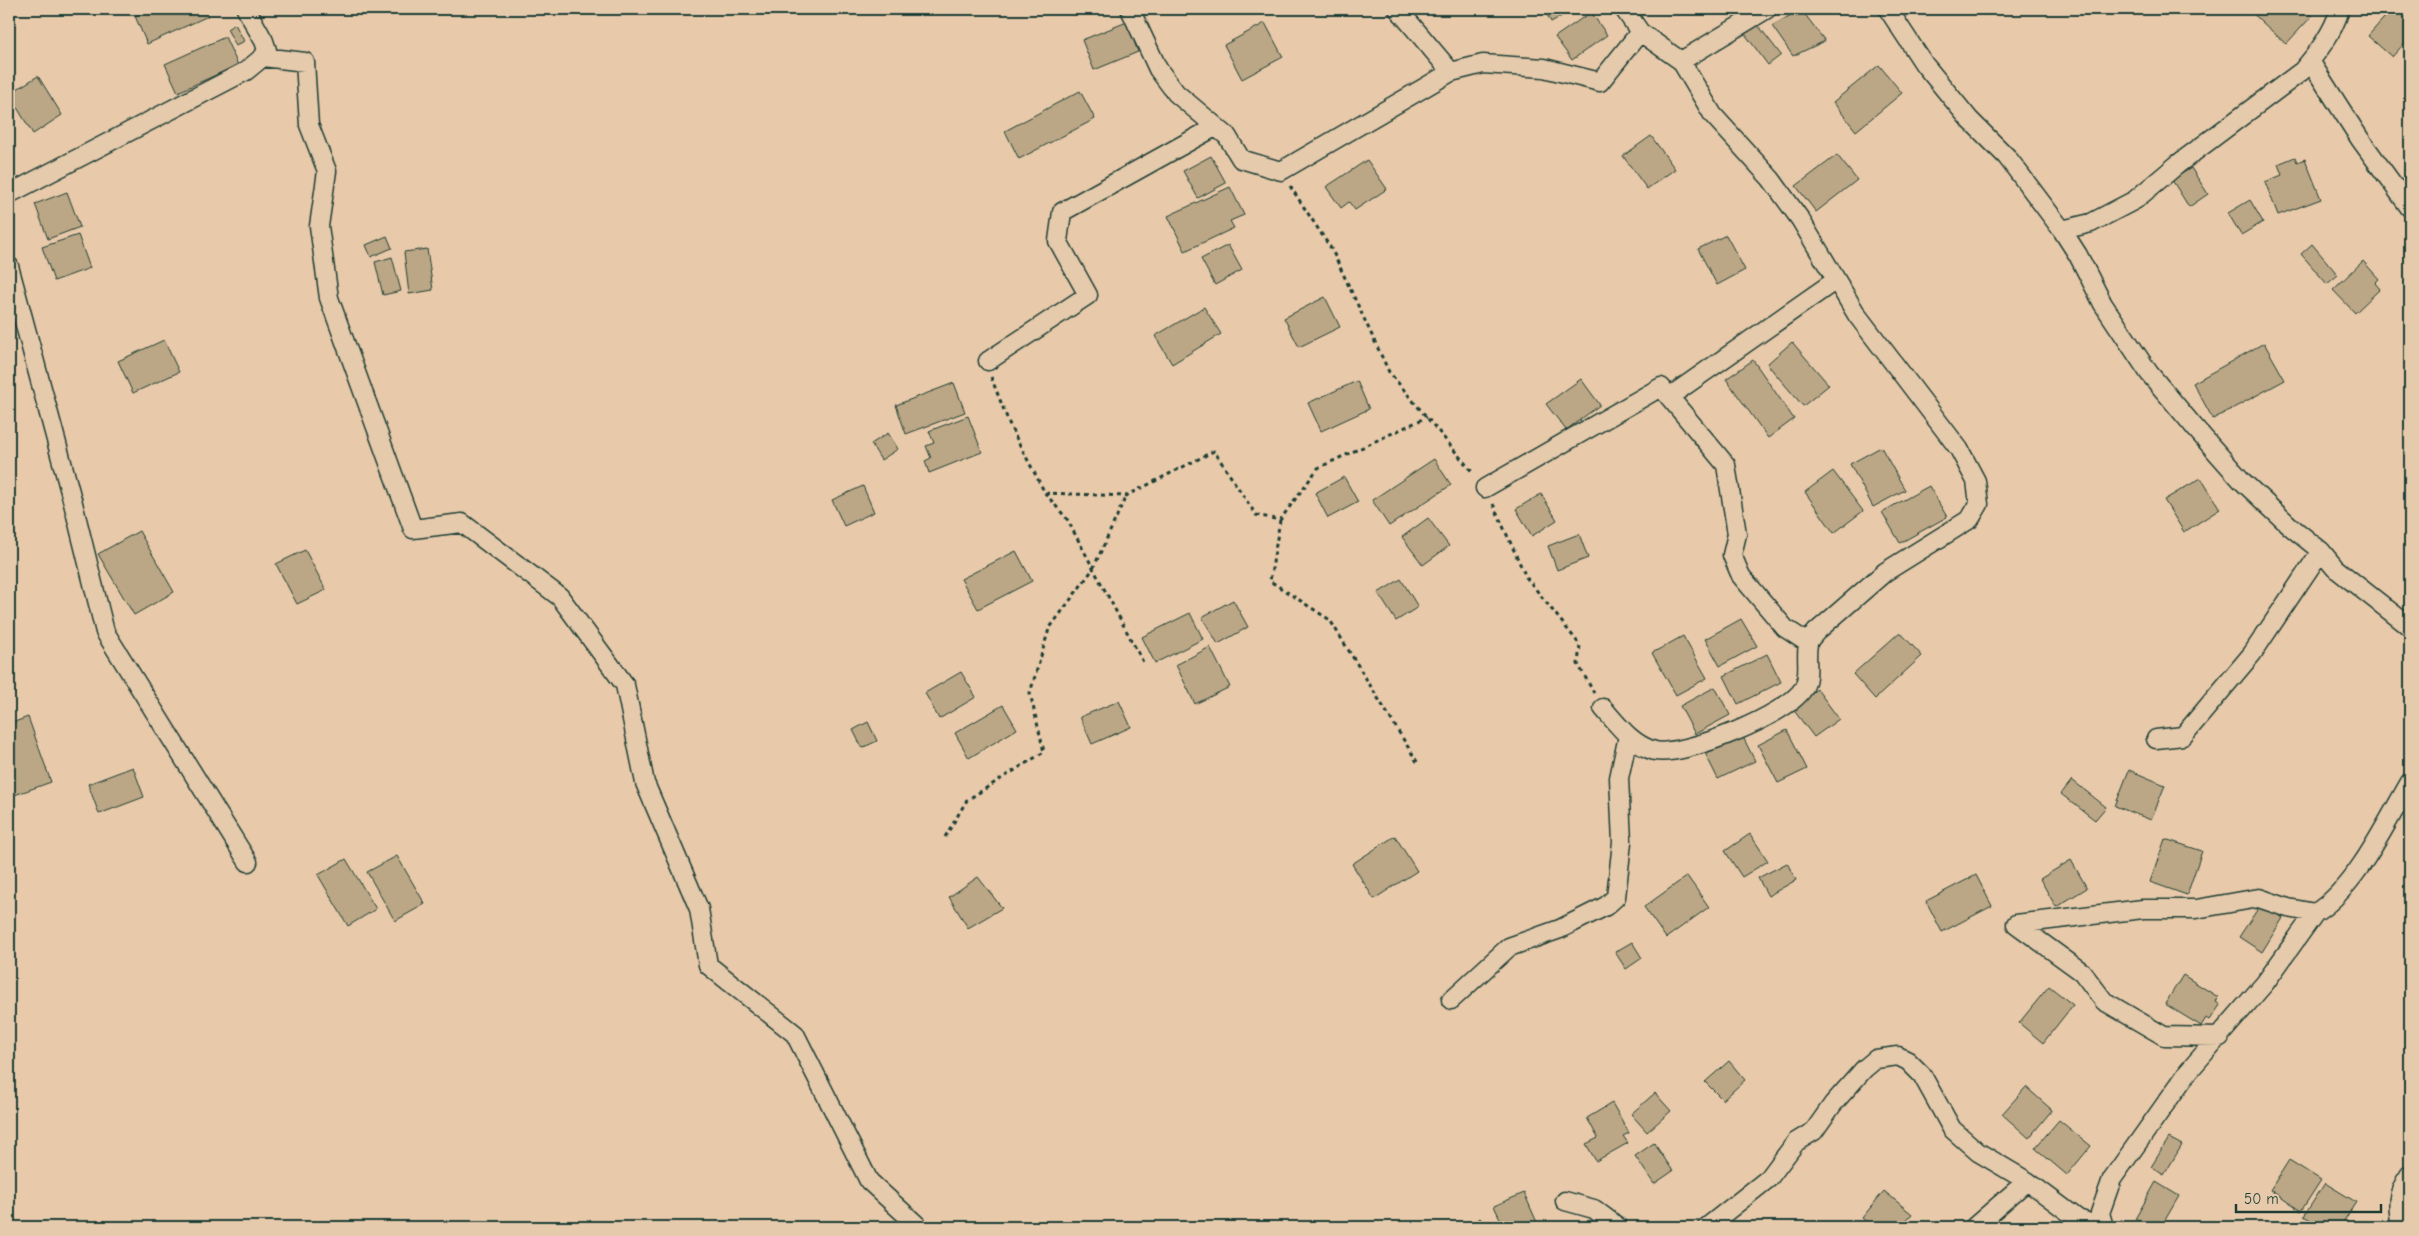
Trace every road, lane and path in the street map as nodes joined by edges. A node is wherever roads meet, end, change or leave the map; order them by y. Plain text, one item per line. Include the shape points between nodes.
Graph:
1 (246, 9) edge
2 (1130, 9) edge
3 (1398, 9) edge
4 (1624, 9) edge
5 (1767, 9) edge
6 (1888, 9) edge
7 (2340, 9) edge
8 (1640, 32) junction
9 (264, 57) junction
10 (1681, 61) junction
11 (2310, 61) junction
12 (1450, 72) junction
13 (1216, 127) junction
14 (1281, 171) junction
15 (9, 194) edge
16 (2410, 208) edge
17 (2062, 230) junction
18 (9, 266) edge
19 (1836, 280) junction
20 (988, 361) joint
21 (1669, 397) junction
22 (1427, 418) junction
23 (1485, 488) junction
24 (1045, 493) junction
25 (1126, 496) junction
26 (1280, 520) junction
27 (2321, 551) junction
28 (1093, 569) junction
29 (2410, 627) edge
30 (1808, 643) junction
31 (1143, 662) dead end
32 (1603, 708) joint
33 (1628, 736) junction
34 (2156, 739) dead end
35 (1419, 765) dead end
36 (2410, 782) edge
37 (945, 837) dead end
38 (248, 862) dead end
39 (2315, 913) junction
40 (1451, 1000) dead end
41 (2220, 1037) junction
42 (2410, 1174) edge
43 (2028, 1181) junction
44 (1565, 1201) dead end
45 (919, 1227) edge
46 (1618, 1227) edge
47 (1707, 1227) edge
48 (1974, 1227) edge
49 (2103, 1227) edge
50 (2401, 1227) edge

1 - 9 street via 264,41 267,50
2 - 13 street via 1158,69 1176,92
3 - 12 street
4 - 8 street
5 - 10 street
6 - 17 street via 1924,64 1969,119 2007,157
7 - 11 street via 2335,25
8 - 10 street
8 - 12 street via 1600,82 1544,68 1483,64
9 - 15 street via 246,71
9 - 45 street via 305,62 309,125 327,171 319,226 329,298 413,529 462,523 560,597 625,685 645,783 699,910 708,965 795,1034 869,1181
10 - 19 street via 1713,115 1772,179
11 - 16 street via 2360,139
11 - 17 street via 2302,71 2135,200 2090,223
12 - 14 street
13 - 14 street via 1227,136 1241,159
13 - 20 street via 1062,212 1058,241 1088,295
14 - 22 path via 1332,250 1389,372
17 - 27 street via 2103,304 2149,373 2242,481
18 - 38 street via 105,632
19 - 21 street
19 - 30 street via 1857,315 1959,448 1976,481 1979,504 1970,519 1885,572 1816,632
20 - 24 path via 988,369 1011,428
21 - 23 street via 1661,387
21 - 30 street via 1726,465 1737,534 1732,555 1741,576 1785,628
22 - 23 path
22 - 26 path via 1318,468
23 - 32 path via 1526,577 1580,644 1578,664
24 - 25 path
24 - 28 path via 1067,519
25 - 26 path via 1214,451 1256,515
25 - 28 path
26 - 35 path via 1270,581 1330,620
27 - 29 street via 2335,568
27 - 34 street via 2252,654 2183,736
28 - 31 path
28 - 37 path via 1049,629 1030,693 1044,752 967,800
30 - 33 street via 1808,669 1803,689 1780,710 1757,723 1684,748 1657,751
32 - 33 street
33 - 40 street via 1619,778 1622,842 1616,898 1560,929 1509,947
36 - 39 street via 2352,879 2327,906
39 - 41 street via 2266,983
39 - 41 street via 2259,898 2196,909 2144,909 2016,924 2082,972 2104,1002 2164,1036
41 - 49 street via 2188,1072 2112,1179 2100,1213
42 - 50 street via 2400,1188 2397,1206
43 - 47 street via 1978,1152 1952,1129 1922,1075 1908,1061 1898,1056 1876,1059 1832,1104 1814,1131 1796,1142 1769,1178
43 - 48 street
43 - 49 street via 2078,1219
44 - 46 street via 1594,1208

